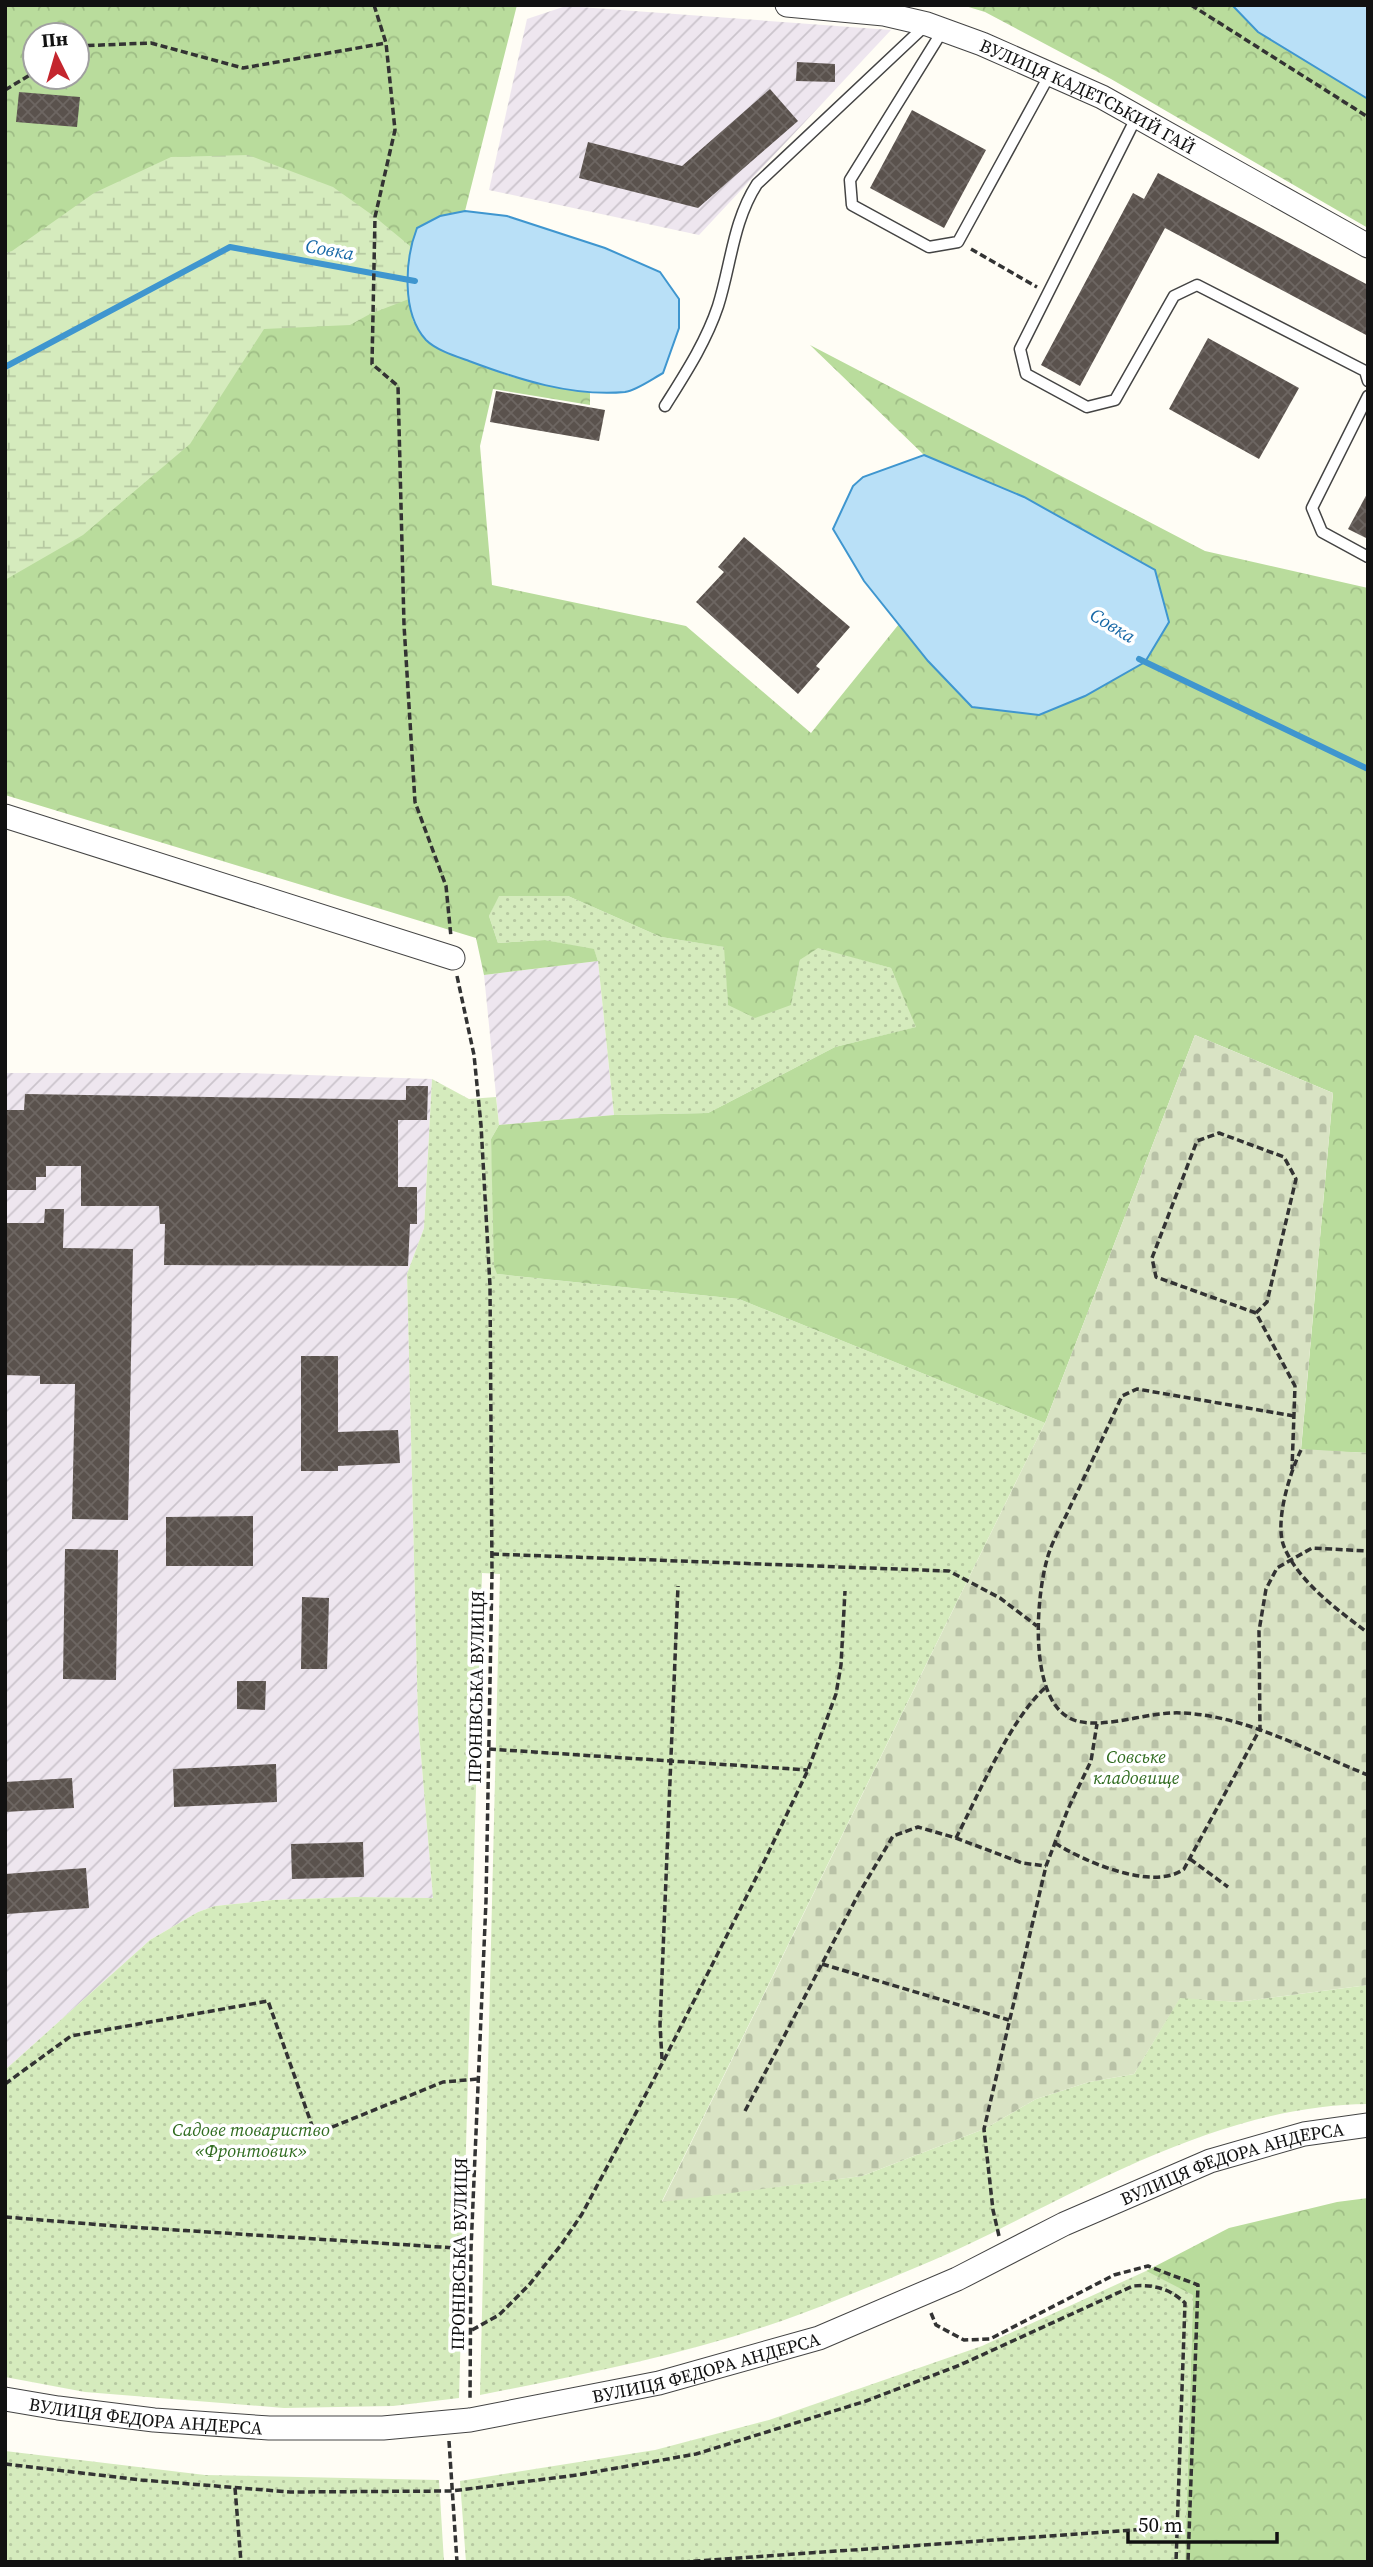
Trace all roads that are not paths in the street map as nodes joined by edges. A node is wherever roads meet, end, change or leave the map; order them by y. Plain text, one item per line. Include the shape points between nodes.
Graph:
1 (787, 5) edge
2 (935, 27) junction
3 (1050, 74) junction
4 (1137, 116) junction
5 (1368, 246) edge
6 (1368, 381) edge
7 (1368, 396) edge
8 (665, 406) dead end
9 (1368, 557) edge
10 (5, 816) edge
11 (453, 958) road end
12 (1368, 2125) edge
13 (5, 2399) edge

1 - 2 street, ВУЛИЦЯ КАДЕТСЬКИЙ ГАЙ via 884,14
2 - 3 street, ВУЛИЦЯ КАДЕТСЬКИЙ ГАЙ
2 - 3 lane via 850,180 852,205 929,247 958,242
2 - 8 lane via 757,184 745,203 717,307 698,352
3 - 4 street, ВУЛИЦЯ КАДЕТСЬКИЙ ГАЙ
4 - 5 street, ВУЛИЦЯ КАДЕТСЬКИЙ ГАЙ
4 - 6 lane via 1020,349 1026,374 1087,407 1115,400 1174,296 1198,285 1365,371
7 - 9 lane via 1312,508 1322,532
10 - 11 street
12 - 13 street, ВУЛИЦЯ ФЕДОРА АНДЕРСА via 1304,2133 1210,2161 819,2338 659,2383 459,2421 383,2428 269,2428 155,2420

